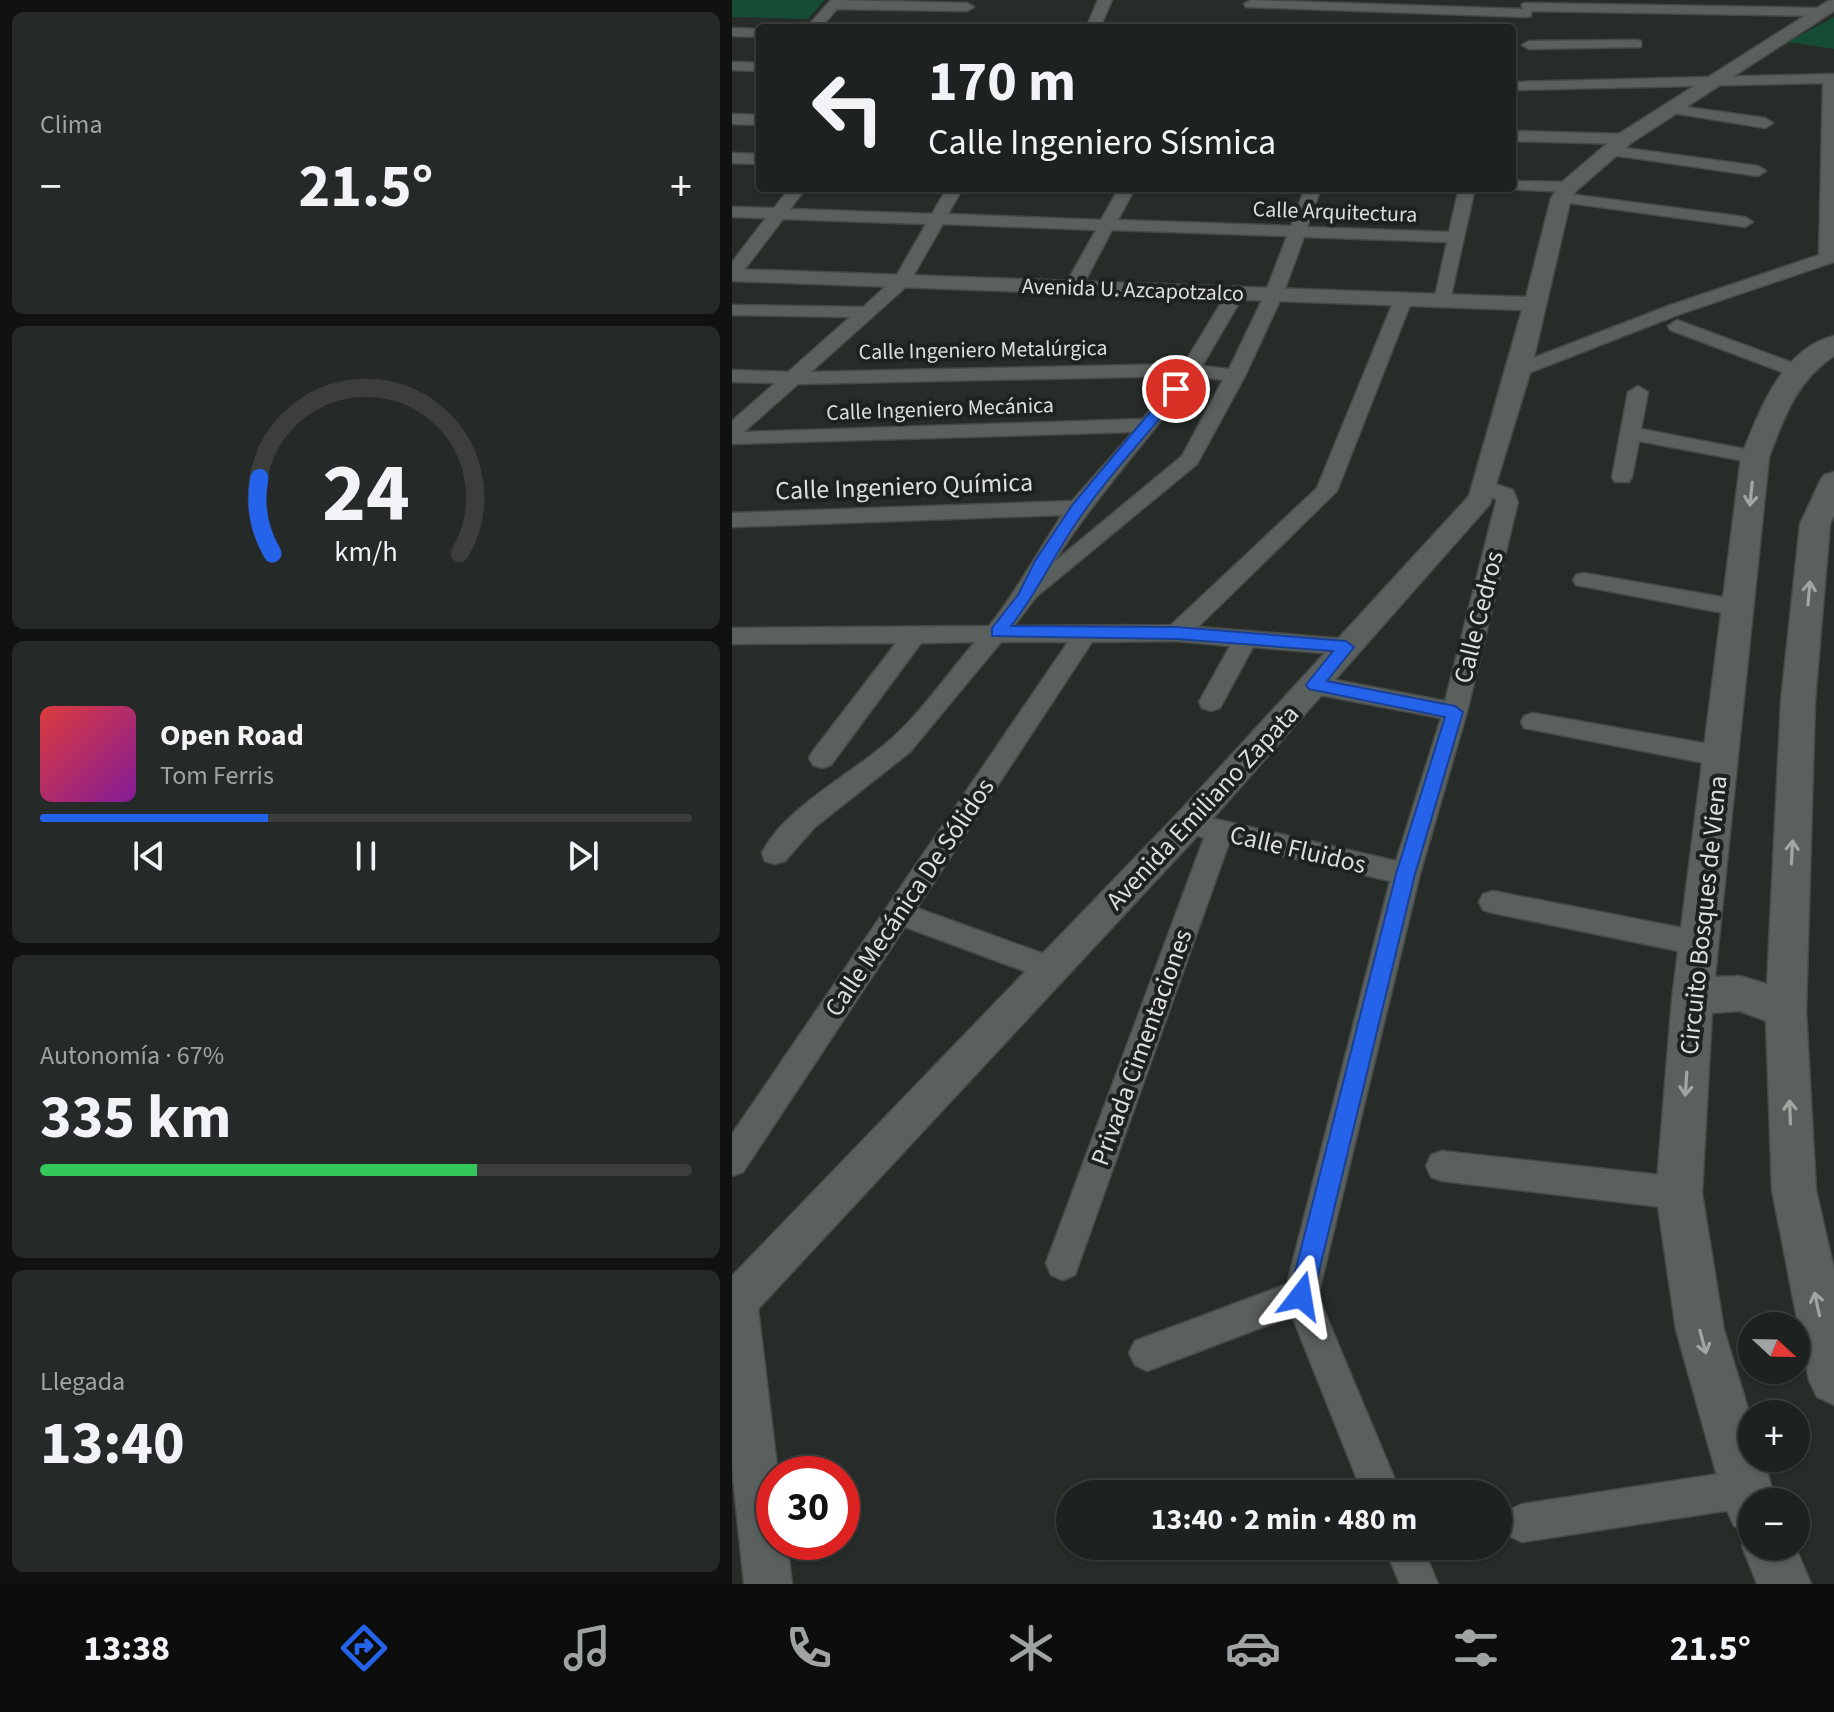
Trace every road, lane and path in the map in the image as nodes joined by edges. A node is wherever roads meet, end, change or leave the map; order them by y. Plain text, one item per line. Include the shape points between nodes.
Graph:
1 (1105, 0) edge
2 (836, 2) edge
3 (1249, 4) edge
4 (1438, 5) edge
5 (1780, 5) edge
6 (967, 8) edge
7 (1351, 8) edge
8 (1826, 8) edge
9 (817, 24) edge
10 (1095, 24) edge
11 (1490, 24) edge
12 (732, 32) edge
13 (756, 33) edge
14 (1528, 38) edge
15 (1636, 44) dead end
16 (746, 67) edge
17 (1516, 74) edge
18 (1832, 78) edge
19 (1714, 80) junction
20 (732, 83) edge
21 (1672, 109) junction
22 (732, 119) edge
23 (756, 120) edge
24 (1765, 123) dead end
25 (1516, 136) edge
26 (1617, 145) junction
27 (732, 158) edge
28 (756, 159) edge
29 (1758, 171) dead end
30 (1516, 186) edge
31 (795, 192) edge
32 (953, 192) edge
33 (1125, 192) edge
34 (1311, 192) edge
35 (1466, 192) edge
36 (1565, 192) junction
37 (732, 212) edge
38 (778, 213) junction
39 (938, 218) junction
40 (1745, 222) dead end
41 (1108, 224) junction
42 (1296, 233) junction
43 (1457, 237) junction
44 (1831, 257) edge
45 (732, 274) edge
46 (902, 281) junction
47 (1073, 287) junction
48 (1236, 293) junction
49 (1274, 294) junction
50 (1403, 300) junction
51 (1443, 301) junction
52 (1534, 304) junction
53 (732, 310) edge
54 (865, 312) junction
55 (1677, 326) dead end
56 (1834, 344) edge
57 (1190, 370) junction
58 (1519, 370) junction
59 (1797, 371) junction
60 (732, 376) edge
61 (1235, 376) junction
62 (794, 378) junction
63 (1638, 392) dead end
64 (1149, 425) junction
65 (732, 432) edge
66 (1631, 433) junction
67 (732, 438) edge
68 (1755, 457) junction
69 (1622, 477) dead end
70 (1834, 481) edge
71 (1484, 487) junction
72 (1078, 508) junction
73 (732, 520) edge
74 (1584, 580) dead end
75 (1025, 597) junction
76 (1739, 608) junction
77 (997, 632) junction
78 (916, 633) junction
79 (1086, 633) junction
80 (1177, 633) junction
81 (1246, 638) junction
82 (735, 641) edge
83 (1346, 647) junction
84 (1315, 685) junction
85 (1211, 702) dead end
86 (1455, 712) junction
87 (1533, 722) dead end
88 (1720, 756) junction
89 (822, 758) dead end
90 (1204, 827) junction
91 (775, 853) dead end
92 (1406, 874) junction
93 (1493, 902) dead end
94 (899, 913) junction
95 (1698, 947) junction
96 (1051, 969) junction
97 (1786, 994) junction
98 (1692, 999) junction
99 (732, 1161) edge
100 (1442, 1166) dead end
101 (1679, 1193) junction
102 (1063, 1263) dead end
103 (1301, 1296) junction
104 (734, 1302) edge
105 (1147, 1353) dead end
106 (1833, 1374) edge
107 (1376, 1480) edge
108 (1745, 1488) edge
109 (1738, 1499) edge
110 (1522, 1523) dead end
111 (1409, 1560) edge
112 (1774, 1560) edge
113 (768, 1584) edge
114 (1419, 1584) edge
115 (1784, 1584) edge

1 - 10 street
2 - 6 street
2 - 9 street
3 - 7 street
4 - 7 street
4 - 11 street
5 - 8 street
5 - 14 street
8 - 19 street
12 - 13 street
14 - 15 street
14 - 17 street
14 - 19 street
16 - 20 street
18 - 19 street
18 - 44 street
19 - 21 street
21 - 24 street
21 - 26 street
22 - 23 street
25 - 26 street
26 - 29 street
26 - 36 street
27 - 28 street
30 - 36 street
31 - 38 street
32 - 39 street
33 - 41 street
34 - 42 street
35 - 43 street
36 - 40 street
36 - 52 street, Avenida Emiliano Zapata
37 - 38 street, Calle Arquitectura
38 - 39 street, Calle Arquitectura
38 - 45 street
39 - 41 street, Calle Arquitectura
39 - 46 street
41 - 42 street, Calle Arquitectura
41 - 47 street
42 - 43 street, Calle Arquitectura
42 - 49 street
43 - 51 street
44 - 58 street
45 - 46 street, Avenida U. Azcapotzalco
46 - 47 street, Avenida U. Azcapotzalco
46 - 54 street
47 - 48 street, Avenida U. Azcapotzalco
48 - 49 street, Avenida U. Azcapotzalco
48 - 57 street
49 - 50 street, Avenida U. Azcapotzalco
49 - 61 street
50 - 51 street, Avenida U. Azcapotzalco
50 - 80 street via 1326,491
51 - 52 street, Avenida U. Azcapotzalco
52 - 58 street, Avenida Emiliano Zapata
53 - 54 street
54 - 62 street
55 - 59 street
56 - 59 main road, Circuito Bosques de Viena
57 - 61 street, Calle Ingeniero Metalúrgica
57 - 62 street, Calle Ingeniero Metalúrgica
57 - 64 street
58 - 71 street, Avenida Emiliano Zapata
59 - 68 main road, Circuito Bosques de Viena via 1777,401
60 - 62 street, Calle Ingeniero Metalúrgica
61 - 75 street via 1190,460
62 - 65 street
63 - 66 street
64 - 67 street, Calle Ingeniero Mecánica
64 - 72 street
66 - 68 street
66 - 69 street
68 -> 76 main road, Circuito Bosques de Viena
97 -> 70 main road via 1798,701 1815,524
71 - 83 street, Avenida Emiliano Zapata via 1481,498
71 - 86 street, Calle Cedros via 1506,495 1507,502
72 - 73 street, Calle Ingeniero Química
72 - 75 street
74 - 76 street
75 - 77 street
76 - 88 main road, Circuito Bosques de Viena
77 - 78 street
77 - 79 street
77 - 91 street via 901,745 806,820
78 - 82 street
78 - 89 street
79 - 80 street
79 - 94 street, Calle Mecánica De Sólidos
80 - 81 street
81 - 83 street
81 - 85 street
83 - 84 street, Avenida Emiliano Zapata
84 - 86 street
84 - 90 street, Avenida Emiliano Zapata
86 - 92 street, Calle Cedros
87 - 88 street
88 - 95 main road, Circuito Bosques de Viena
90 - 92 street, Calle Fluidos
90 - 96 street, Avenida Emiliano Zapata
90 - 102 street, Privada Cimentaciones
92 - 103 street, Calle Cedros
93 - 95 street
94 - 96 street
94 - 99 street, Calle Mecánica De Sólidos
95 - 97 main road
95 - 98 main road, Circuito Bosques de Viena
96 - 104 street, Avenida Emiliano Zapata
97 - 98 main road via 1725,991
106 -> 97 main road via 1794,1190
98 -> 101 main road, Circuito Bosques de Viena
100 - 101 street
101 -> 108 main road, Circuito Bosques de Viena via 1700,1330
103 - 105 street
103 - 107 street
104 - 113 street
109 - 110 street
111 - 114 street
112 - 115 main road

